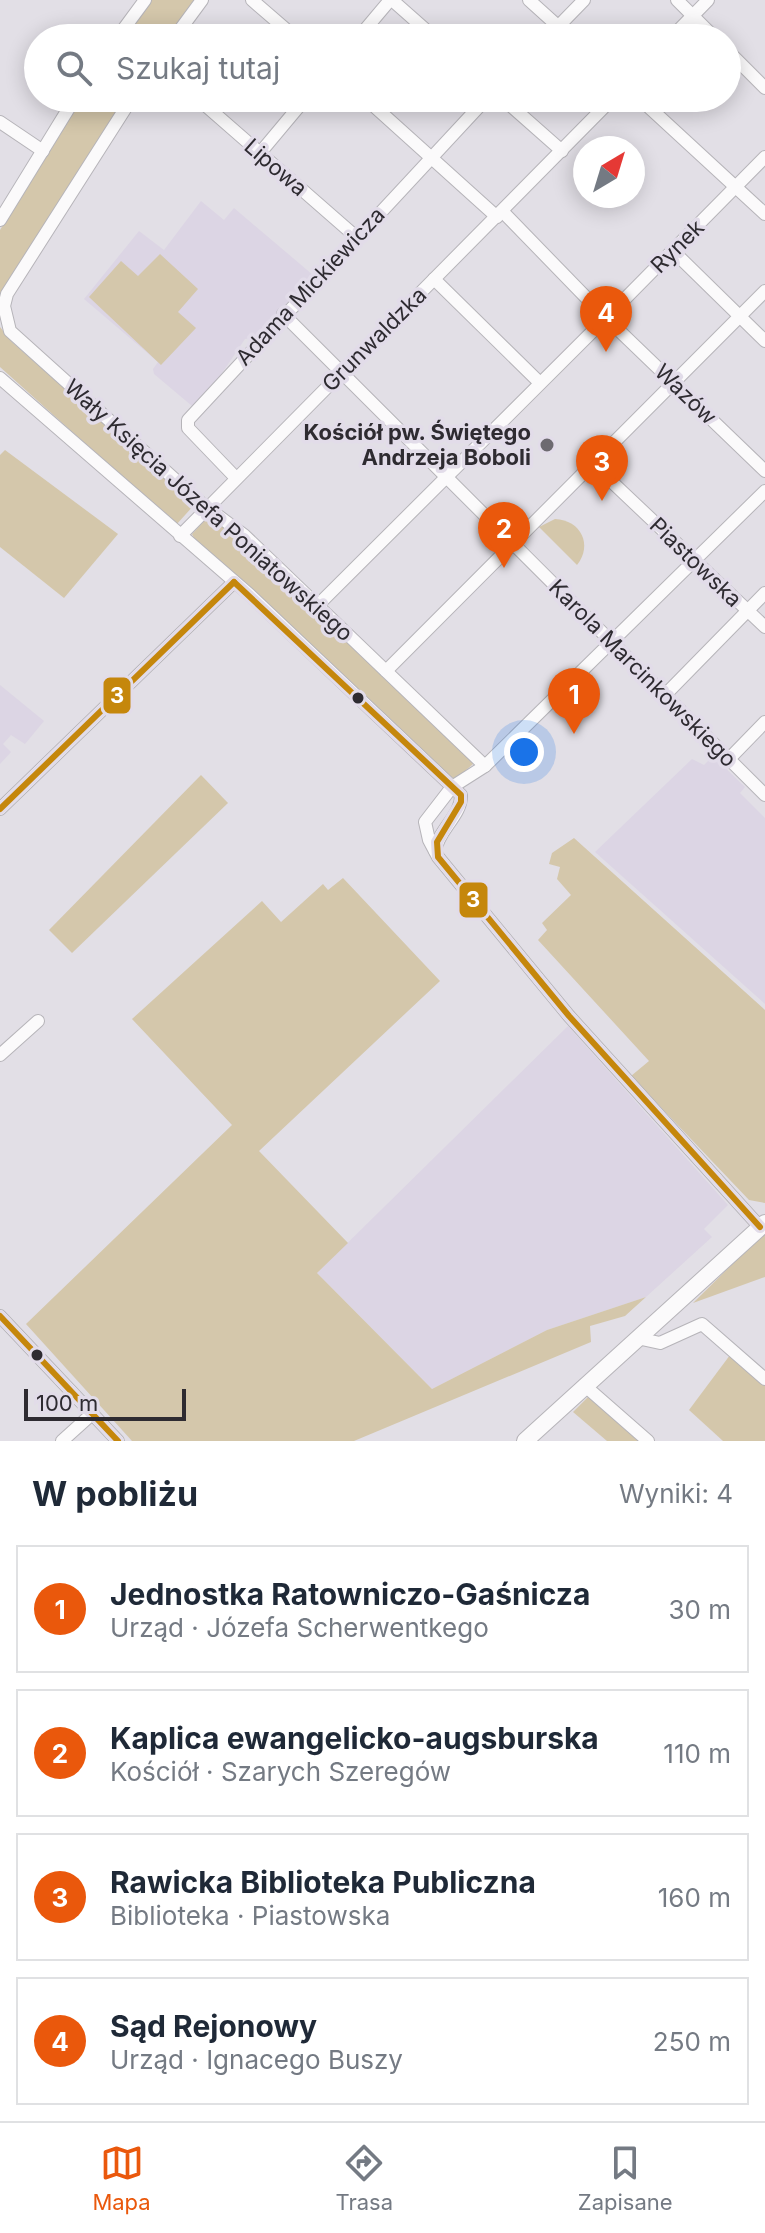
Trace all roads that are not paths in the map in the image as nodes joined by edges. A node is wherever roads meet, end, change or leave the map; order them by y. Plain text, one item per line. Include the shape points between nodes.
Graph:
1 (145, 0) edge
2 (202, 0) edge
3 (252, 0) edge
4 (391, 0) edge
5 (529, 0) edge
6 (584, 0) edge
7 (677, 0) edge
8 (708, 0) edge
9 (692, 16) junction
10 (127, 24) edge
11 (184, 24) edge
12 (280, 24) edge
13 (370, 24) edge
14 (419, 24) edge
15 (555, 24) edge
16 (561, 24) edge
17 (684, 24) edge
18 (700, 24) edge
19 (741, 64) edge
20 (765, 88) edge
21 (67, 112) edge
22 (123, 112) edge
23 (213, 112) edge
24 (294, 112) edge
25 (381, 112) edge
26 (473, 112) edge
27 (518, 112) edge
28 (600, 112) edge
29 (654, 112) edge
30 (0, 122) edge
31 (43, 151) junction
32 (562, 151) junction
33 (260, 153) junction
34 (430, 156) junction
35 (765, 157) edge
36 (737, 187) junction
37 (500, 214) junction
38 (765, 214) edge
39 (0, 220) edge
40 (355, 236) junction
41 (673, 251) junction
42 (434, 279) junction
43 (765, 291) edge
44 (283, 314) junction
45 (740, 317) junction
46 (606, 318) junction
47 (765, 341) edge
48 (340, 373) junction
49 (0, 378) edge
50 (540, 383) junction
51 (673, 383) junction
52 (593, 464) junction
53 (765, 471) edge
54 (447, 477) junction
55 (236, 478) junction
56 (765, 491) edge
57 (207, 508) junction
58 (180, 536) junction
59 (513, 542) junction
60 (695, 561) junction
61 (234, 582) junction
62 (765, 593) edge
63 (318, 605) junction
64 (748, 611) junction
65 (765, 627) edge
66 (612, 643) junction
67 (386, 671) junction
68 (665, 695) junction
69 (765, 722) edge
70 (729, 759) junction
71 (485, 766) junction
72 (452, 787) junction
73 (765, 795) edge
74 (0, 809) edge
75 (435, 851) junction
76 (38, 1021) dead end
77 (0, 1055) edge
78 (762, 1225) edge
79 (0, 1316) edge
80 (637, 1338) junction
81 (765, 1379) edge
82 (584, 1385) junction
83 (93, 1413) junction
84 (62, 1441) edge
85 (118, 1441) edge
86 (525, 1441) edge
87 (648, 1441) edge

1 - 10 street
2 - 11 street
3 - 12 street
4 - 13 street
4 - 14 street
5 - 15 street
6 - 16 street
7 - 9 street
8 - 9 street
9 - 17 street
9 - 18 street
19 - 20 street
21 - 31 street
22 - 57 street, Wały Księcia Józefa Poniatowskiego via 7,294 6,318 21,342
23 - 33 street, Lipowa
24 - 33 street
25 - 34 street
26 - 34 street, Adama Mickiewicza
27 - 32 street
28 - 32 street
29 - 36 street
30 - 31 street
31 - 39 street
32 - 37 street
33 - 40 street, Lipowa
34 - 37 street
34 - 40 street, Adama Mickiewicza
35 - 36 street, Rynek
36 - 38 street
36 - 41 street, Rynek
37 - 42 street, Grunwaldzka
37 - 46 street
40 - 44 street, Adama Mickiewicza
41 - 45 street
41 - 46 street, Rynek
42 - 48 street, Grunwaldzka
42 - 50 street
43 - 45 street
44 - 48 street, Karola Marcinkowskiego
44 - 55 street, Adama Mickiewicza via 187,423
45 - 47 street
45 - 51 street
46 - 50 street, Rynek
46 - 51 street, Wazów
48 - 54 street, Karola Marcinkowskiego
48 - 55 street, Grunwaldzka
49 - 58 street, Wały Księcia Józefa Poniatowskiego
50 - 54 street, Rynek
51 - 52 street
51 - 53 street, Wazów
52 - 59 street
52 - 60 street, Piastowska
54 - 59 street, Karola Marcinkowskiego
54 - 63 street, Rynek
55 - 57 street, Grunwaldzka
56 - 60 street
57 - 58 street, Grunwaldzka
57 - 63 street, Wały Księcia Józefa Poniatowskiego via 244,535
58 - 61 street, Wały Księcia Józefa Poniatowskiego
59 - 66 street, Karola Marcinkowskiego
59 - 67 street
60 - 64 street, Piastowska
60 - 66 street
61 - 72 street, Wały Księcia Józefa Poniatowskiego
61 - 74 street
62 - 64 street
63 - 67 street, Wały Księcia Józefa Poniatowskiego
64 - 65 street, Piastowska
64 - 68 street
66 - 68 street, Karola Marcinkowskiego
66 - 71 street
67 - 71 street, Wały Księcia Józefa Poniatowskiego
68 - 70 street, Karola Marcinkowskiego
69 - 70 street
70 - 73 street, Karola Marcinkowskiego
71 - 72 street
72 - 75 street via 425,822
72 - 75 street via 461,802
75 - 78 street via 569,1016
76 - 77 street
78 - 80 main road
79 - 83 street
80 - 81 street via 660,1343 702,1324
80 - 82 main road
82 - 86 main road
82 - 87 street
83 - 84 street
83 - 85 street

